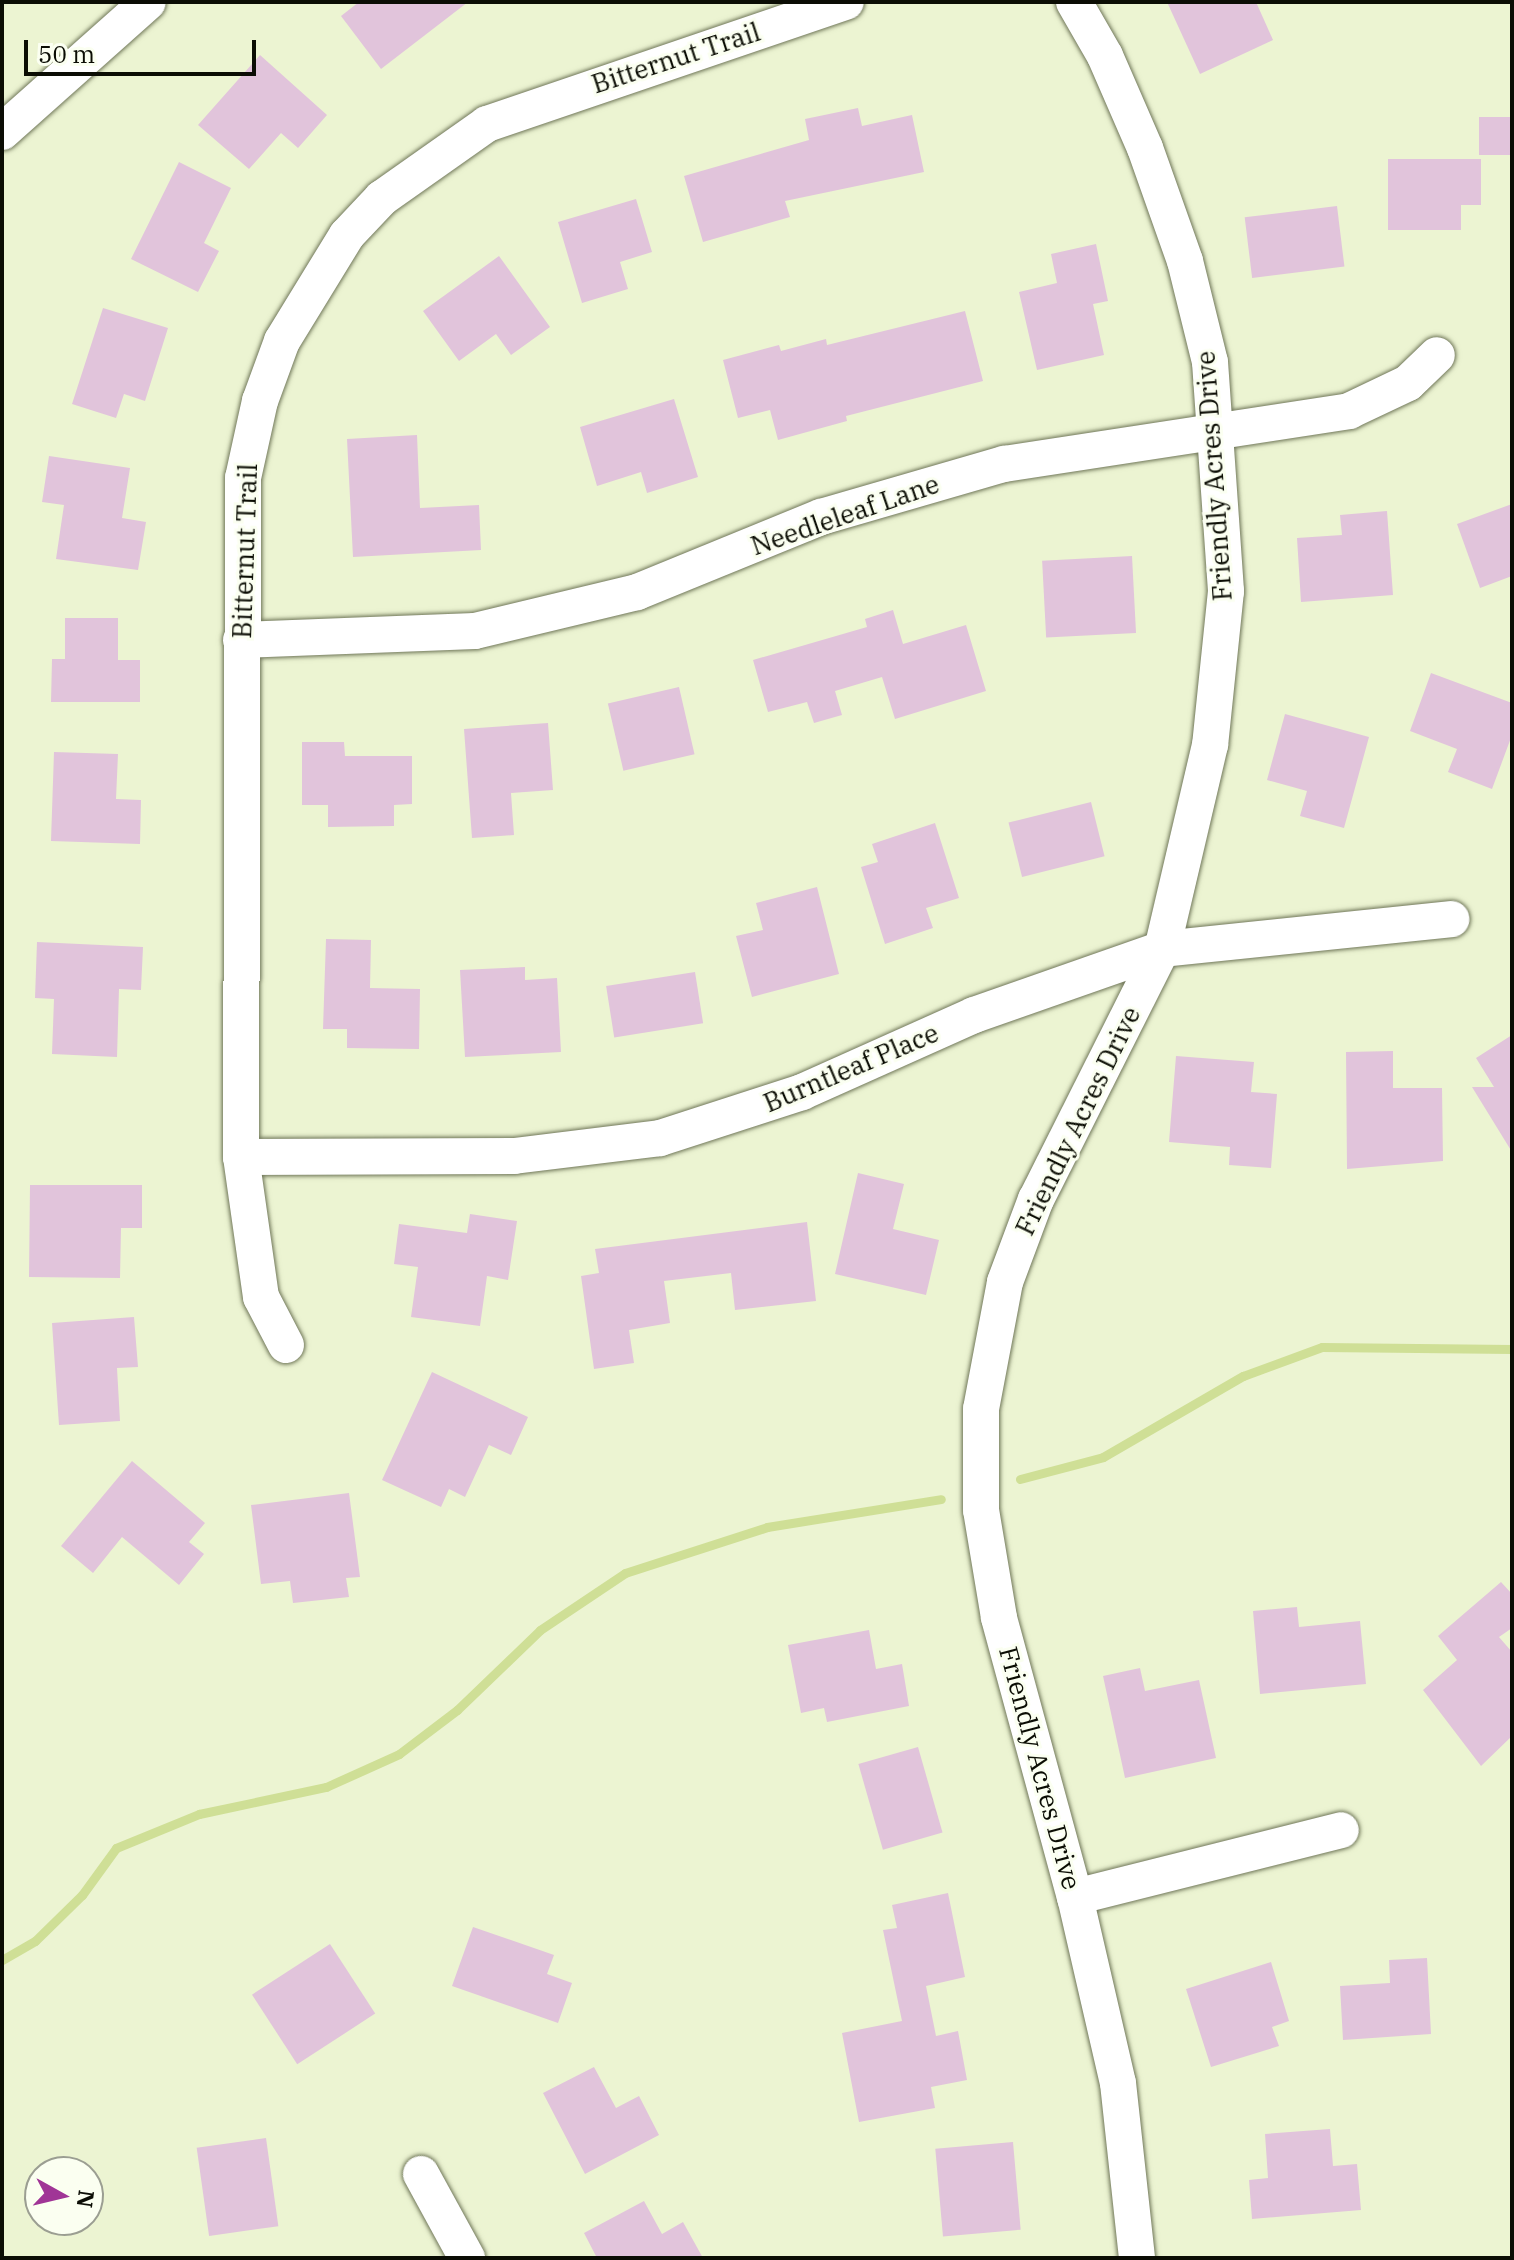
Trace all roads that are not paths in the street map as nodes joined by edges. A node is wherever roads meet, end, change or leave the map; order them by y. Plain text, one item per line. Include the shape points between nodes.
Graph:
1 (148, 2) edge
2 (846, 2) edge
3 (1074, 2) edge
4 (2, 132) edge
5 (1437, 355) dead end
6 (1216, 433) junction
7 (241, 640) junction
8 (1451, 919) dead end
9 (1162, 949) junction
10 (241, 1157) junction
11 (286, 1345) dead end
12 (1341, 1830) dead end
13 (1075, 1897) junction
14 (421, 2174) dead end
15 (467, 2258) edge
16 (1137, 2258) edge

1 - 4 street
2 - 7 street, Bitternut Trail via 487,124 431,161 365,216 347,235 282,341 260,401 243,478
3 - 6 street, Friendly Acres Drive via 1105,56 1145,148 1185,261 1210,362
5 - 6 street, Needleleaf Lane via 1408,383 1349,411
6 - 7 street, Needleleaf Lane via 1004,464 821,517 637,592 475,631
6 - 9 street, Friendly Acres Drive via 1226,591 1210,745
7 - 10 street, Bitternut Trail
8 - 9 street, Burntleaf Place
9 - 10 street, Burntleaf Place via 974,1015 802,1092 660,1138 514,1156
9 - 13 street, Friendly Acres Drive via 1036,1199 1005,1282 981,1409 986,1553
10 - 11 street, Bitternut Trail via 261,1297
12 - 13 street
13 - 16 street, Friendly Acres Drive via 1118,2083
14 - 15 street

